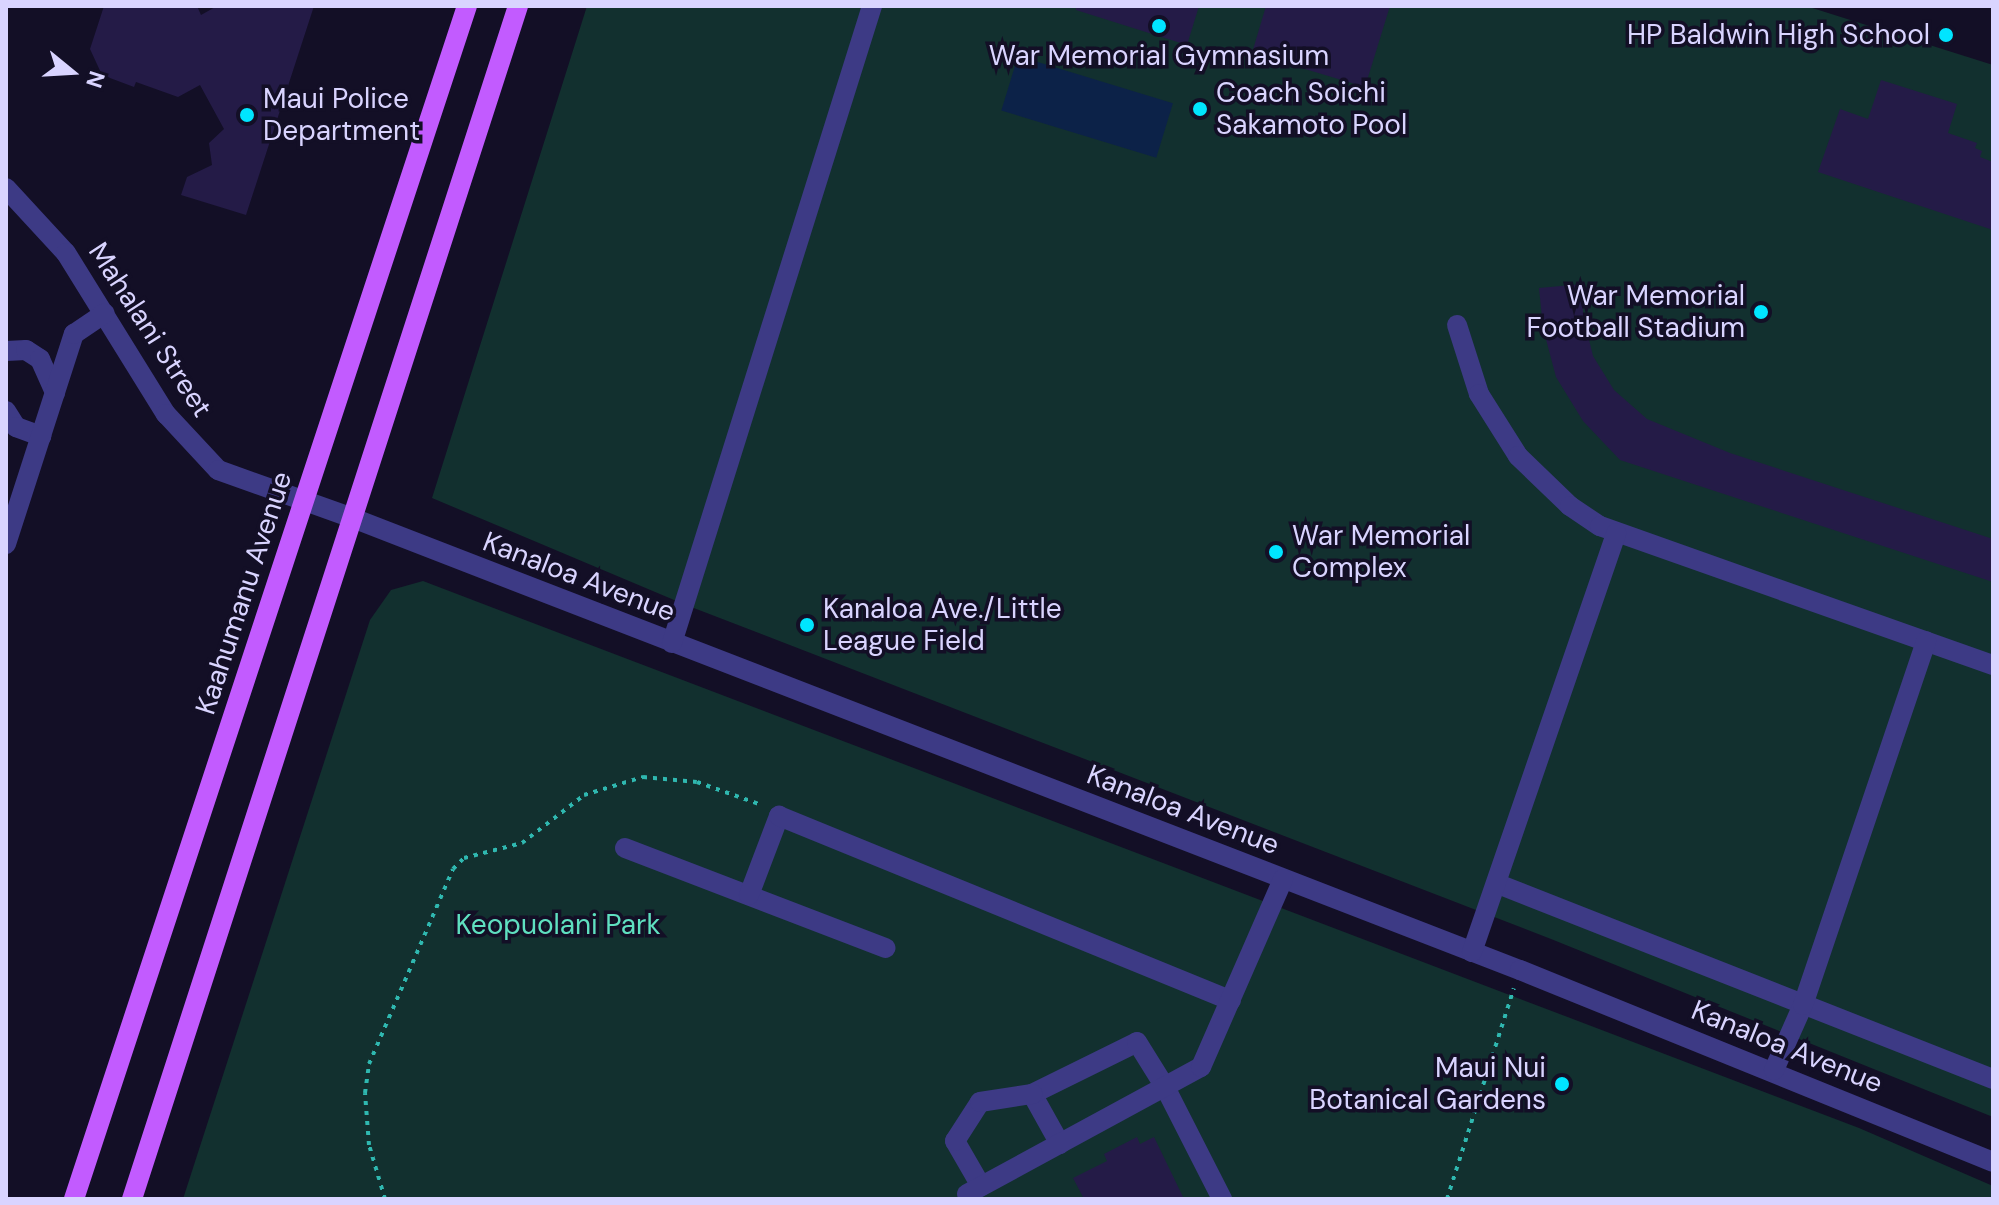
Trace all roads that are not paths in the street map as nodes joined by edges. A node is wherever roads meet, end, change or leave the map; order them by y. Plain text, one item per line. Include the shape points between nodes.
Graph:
1 (467, 6) edge
2 (518, 6) edge
3 (872, 6) edge
4 (6, 188) edge
5 (105, 313) junction
6 (1457, 325) dead end
7 (6, 351) edge
8 (55, 393) junction
9 (6, 411) edge
10 (41, 436) junction
11 (303, 501) junction
12 (350, 517) junction
13 (1616, 533) junction
14 (6, 544) edge
15 (1926, 641) junction
16 (672, 643) junction
17 (1993, 665) edge
18 (625, 848) dead end
19 (1283, 879) junction
20 (1498, 884) junction
21 (749, 895) junction
22 (885, 948) dead end
23 (1472, 952) junction
24 (1231, 1000) junction
25 (1803, 1005) junction
26 (1774, 1070) junction
27 (1993, 1079) edge
28 (1165, 1087) junction
29 (1032, 1094) junction
30 (1060, 1144) junction
31 (1993, 1162) edge
32 (74, 1199) edge
33 (132, 1199) edge
34 (1222, 1199) edge

1 - 11 main road, Kaahumanu Avenue
2 - 12 main road
3 - 16 street
4 - 5 street, Mahalani Street via 66,253
5 - 8 street via 74,334
5 - 11 street, Mahalani Street via 166,414 204,459 234,478
6 - 13 street via 1479,394 1518,456 1570,506
7 - 8 street via 26,350 40,359
8 - 10 street
9 - 10 street via 16,427
10 - 14 street
11 - 12 street, Mahalani Street
11 - 32 main road, Kaahumanu Avenue
12 - 16 street, Kanaloa Avenue
12 - 33 main road
13 - 15 street
13 - 20 street
15 - 17 street
15 - 25 street
16 - 19 street, Kanaloa Avenue
18 - 21 street
19 - 23 street, Kanaloa Avenue
19 - 24 street
20 - 23 street
20 - 25 street
21 - 22 street
21 - 24 street via 779,816
23 - 26 street, Kanaloa Avenue
24 - 28 street via 1201,1067
25 - 26 street
25 - 27 street
26 - 31 street, Kanaloa Avenue
28 - 29 street via 1137,1042
28 - 30 street
28 - 34 street
29 - 30 street
29 - 30 street via 980,1102 955,1141 974,1190

